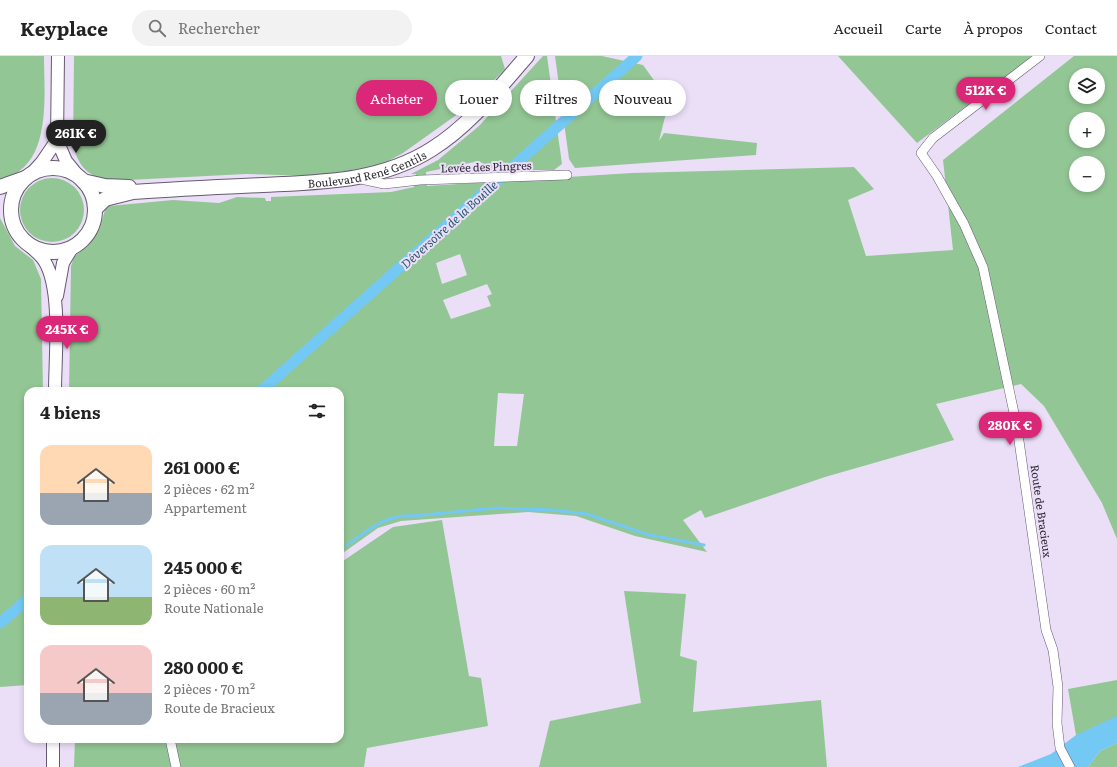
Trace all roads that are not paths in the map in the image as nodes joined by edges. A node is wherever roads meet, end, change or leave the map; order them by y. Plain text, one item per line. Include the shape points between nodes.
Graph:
1 (58, 56) edge
2 (527, 56) edge
3 (1040, 56) edge
4 (57, 140) junction
5 (567, 175) dead end
6 (28, 176) junction
7 (358, 178) junction
8 (81, 179) junction
9 (0, 187) edge
10 (168, 189) junction
11 (95, 209) junction
12 (0, 211) edge
13 (15, 230) junction
14 (30, 246) junction
15 (72, 248) junction
16 (55, 309) junction
17 (55, 387) edge
18 (53, 743) edge
19 (171, 743) edge
20 (53, 767) edge
21 (176, 767) edge
22 (1070, 767) edge

1 - 4 main road
2 - 7 main road, Boulevard René Gentils via 488,102 431,150 408,161
3 - 22 street, Route de Bracieux via 933,138 920,153 937,176 964,224 983,267 1017,427 1046,630 1053,650 1058,687 1057,723 1060,748
4 - 6 main road via 42,162
4 - 8 main road via 66,161
5 - 7 street, Levée des Pingres via 420,180 384,184
6 - 8 main road via 48,168 61,168
6 - 9 main road
6 - 13 main road via 12,198 11,214
7 - 10 main road, Boulevard René Gentils
8 - 10 main road, Boulevard René Gentils via 105,186
8 - 11 main road via 93,197
10 - 11 main road, Boulevard René Gentils via 116,195 105,199
11 - 15 main road via 94,221 89,232 82,242
12 - 13 main road
13 - 14 main road
14 - 15 main road via 49,252
14 - 16 main road via 45,262 53,285
15 - 16 main road via 63,263
16 - 17 main road
18 - 20 main road
19 - 21 street

